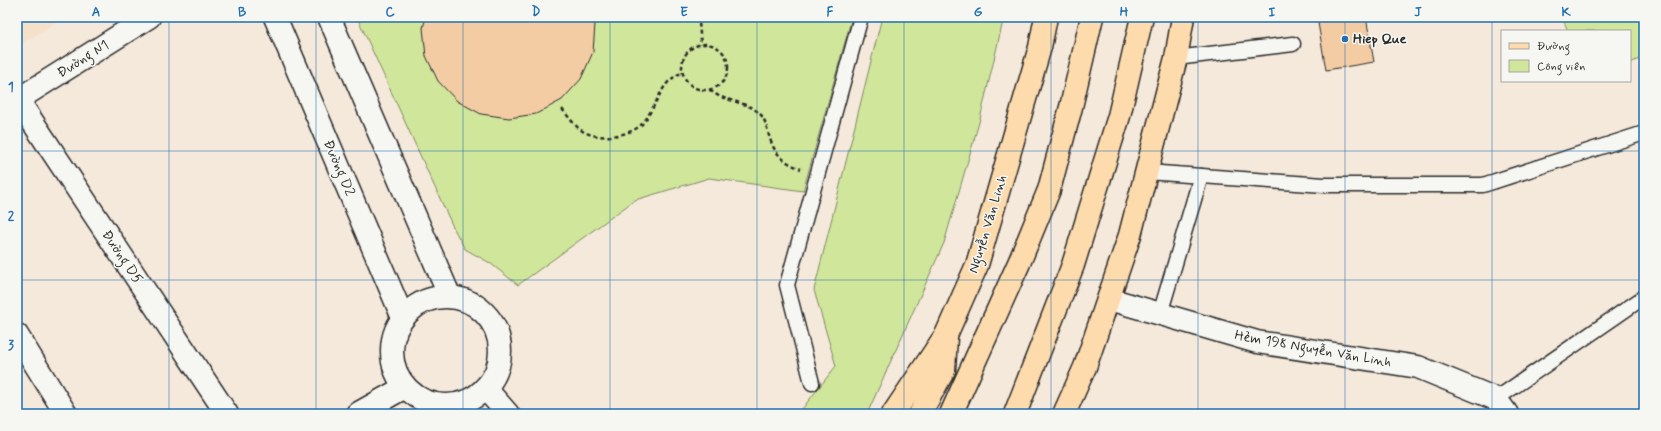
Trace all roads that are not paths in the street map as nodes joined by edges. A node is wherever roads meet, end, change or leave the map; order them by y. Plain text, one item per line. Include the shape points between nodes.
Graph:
1 (149, 17) edge
2 (275, 17) edge
3 (329, 17) edge
4 (861, 17) edge
5 (1046, 17) edge
6 (1092, 17) edge
7 (1142, 17) edge
8 (1184, 17) edge
9 (1293, 44) dead end
10 (1176, 58) junction
11 (17, 100) edge
12 (1644, 133) edge
13 (1147, 172) junction
14 (1200, 176) junction
15 (450, 297) junction
16 (1644, 297) edge
17 (1109, 299) junction
18 (1160, 314) junction
19 (403, 318) junction
20 (17, 335) edge
21 (946, 335) junction
22 (812, 382) dead end
23 (405, 387) junction
24 (485, 388) junction
25 (1501, 406) edge
26 (66, 414) edge
27 (226, 414) edge
28 (357, 414) edge
29 (508, 414) edge
30 (893, 414) edge
31 (920, 414) edge
32 (951, 414) edge
33 (1015, 414) edge
34 (1064, 414) edge

1 - 11 street, Đường N1
2 - 19 street, Đường D2
3 - 15 street
4 - 22 lane via 787,285
5 - 21 main road, Nguyễn Văn Linh via 1040,47 977,265
6 - 32 main road via 1049,190
7 - 33 main road via 1119,116 1074,265
8 - 10 main road
9 - 10 lane
10 - 13 main road
11 - 27 street, Đường D5
12 - 14 lane via 1483,185 1324,185
13 - 14 lane
13 - 17 main road
14 - 18 lane
15 - 19 street via 424,302
15 - 24 street via 476,306 494,326 499,345 498,365
16 - 25 lane
17 - 18 street, Hẻm 198 Nguyễn Văn Linh
17 - 34 main road via 1085,367
18 - 25 street, Hẻm 198 Nguyễn Văn Linh via 1257,342 1418,367
19 - 23 street via 395,335 392,353 393,365
20 - 26 street
21 - 30 main road, Nguyễn Văn Linh
21 - 31 main road via 944,370
23 - 24 street via 425,401 450,405 474,397
23 - 28 street
24 - 29 street

